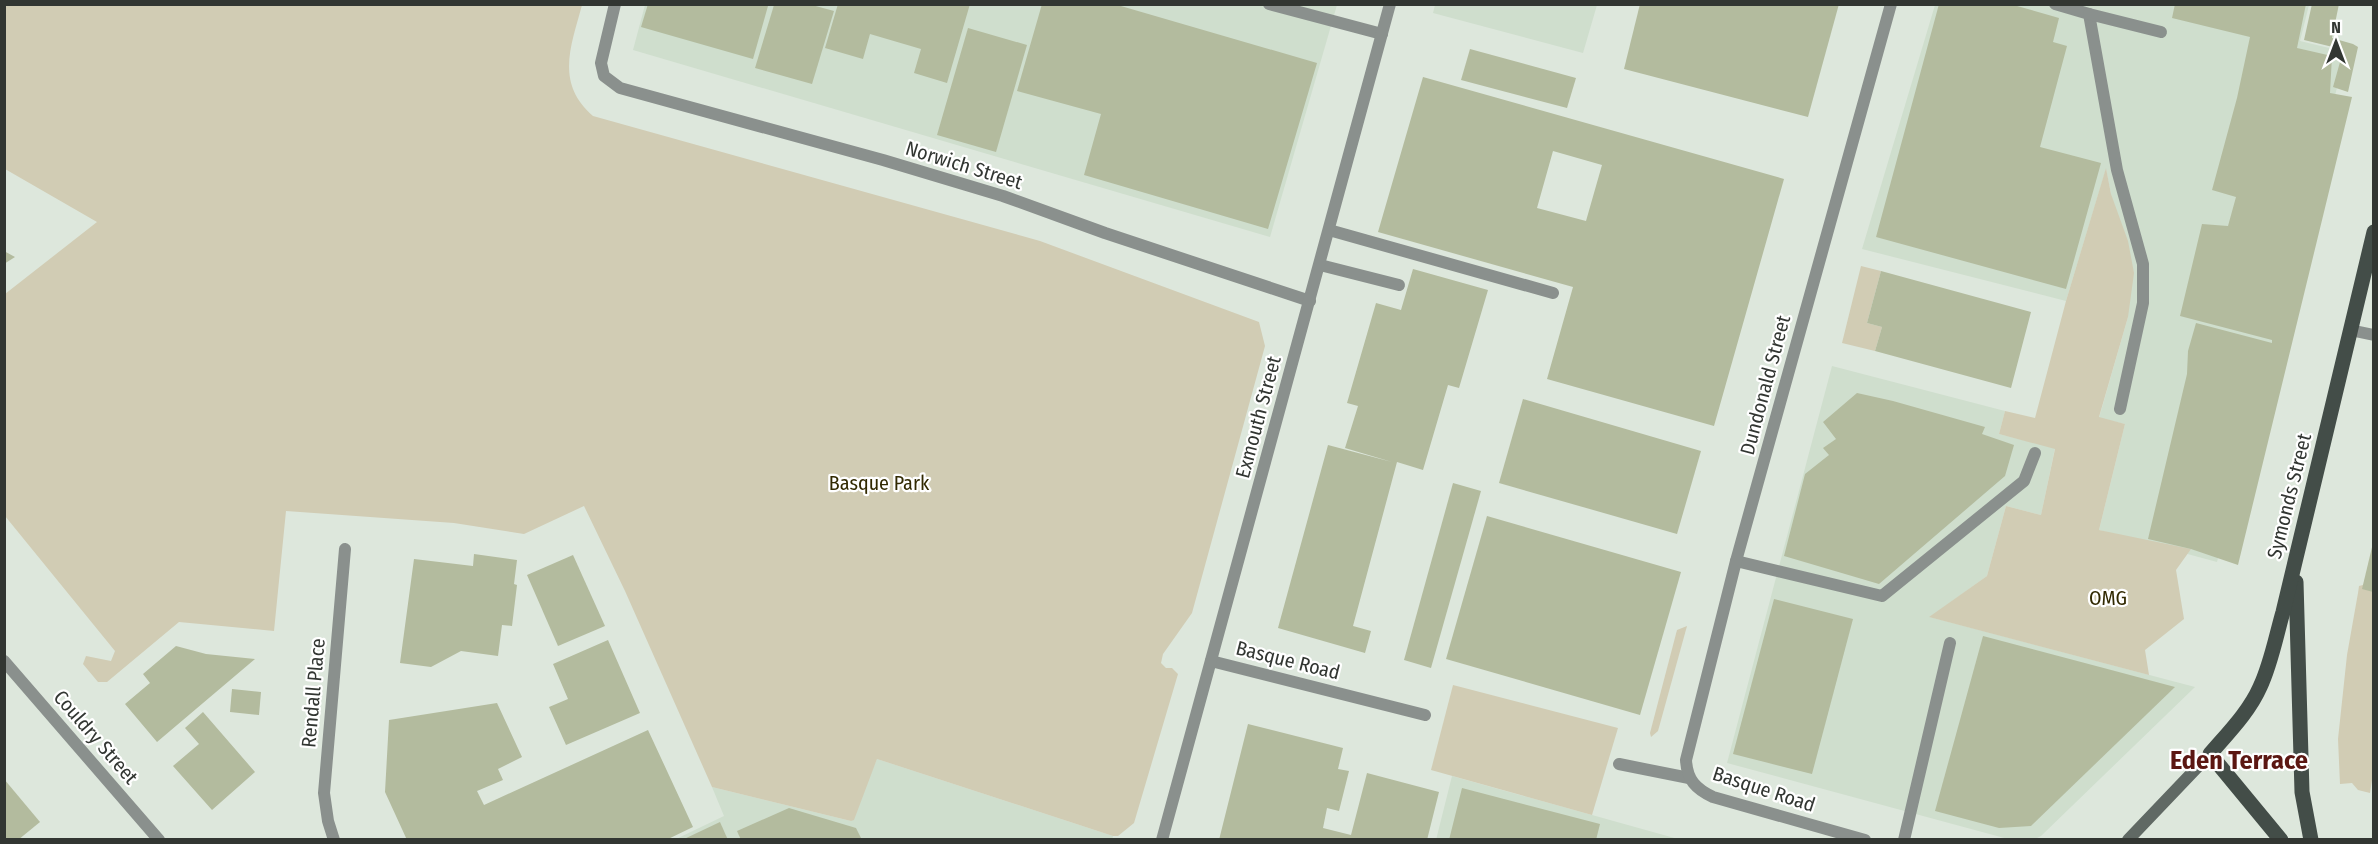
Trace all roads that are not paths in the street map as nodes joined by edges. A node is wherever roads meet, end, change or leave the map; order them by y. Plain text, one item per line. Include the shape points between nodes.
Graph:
1 (615, 4) edge
2 (1269, 4) edge
3 (1390, 4) edge
4 (1890, 4) edge
5 (2055, 4) edge
6 (2089, 14) junction
7 (2161, 32) dead end
8 (1382, 34) junction
9 (1329, 230) junction
10 (2373, 232) edge
11 (1320, 265) junction
12 (1399, 285) dead end
13 (1553, 293) dead end
14 (1310, 301) junction
15 (2350, 330) junction
16 (2373, 335) edge
17 (2120, 409) dead end
18 (2035, 453) dead end
19 (345, 549) dead end
20 (2296, 558) junction
21 (1736, 561) junction
22 (1950, 643) dead end
23 (4, 661) edge
24 (1211, 661) junction
25 (1425, 715) dead end
26 (2210, 754) junction
27 (1619, 764) dead end
28 (1689, 778) junction
29 (159, 840) edge
30 (334, 840) edge
31 (1162, 840) edge
32 (1865, 840) edge
33 (1904, 840) edge
34 (2128, 840) edge
35 (2281, 840) edge
36 (2311, 840) edge

1 - 14 street, Norwich Street via 601,63 604,76 620,88 1003,196
2 - 8 street
3 - 8 street, Exmouth Street
4 - 21 street, Dundonald Street
5 - 6 street
6 - 7 street
6 - 17 street via 2117,170 2143,264 2143,303
8 - 9 street, Exmouth Street
9 - 11 street, Exmouth Street
9 - 13 street
10 - 15 main road, Symonds Street
11 - 12 street
11 - 14 street, Exmouth Street
14 - 24 street, Exmouth Street
15 - 16 street
15 - 20 main road, Symonds Street
18 - 21 street via 2024,481 1882,596
19 - 30 street, Rendall Place via 324,793
20 - 26 main road, Symonds Street via 2260,687 2242,717
20 - 36 main road via 2302,792
21 - 28 street, Dundonald Street via 1687,751
22 - 33 street
23 - 29 street, Couldry Street
24 - 25 street, Basque Road
24 - 31 street, Exmouth Street
26 - 34 main road
26 - 35 main road
27 - 28 street, Basque Road
28 - 32 street, Basque Road via 1713,797

